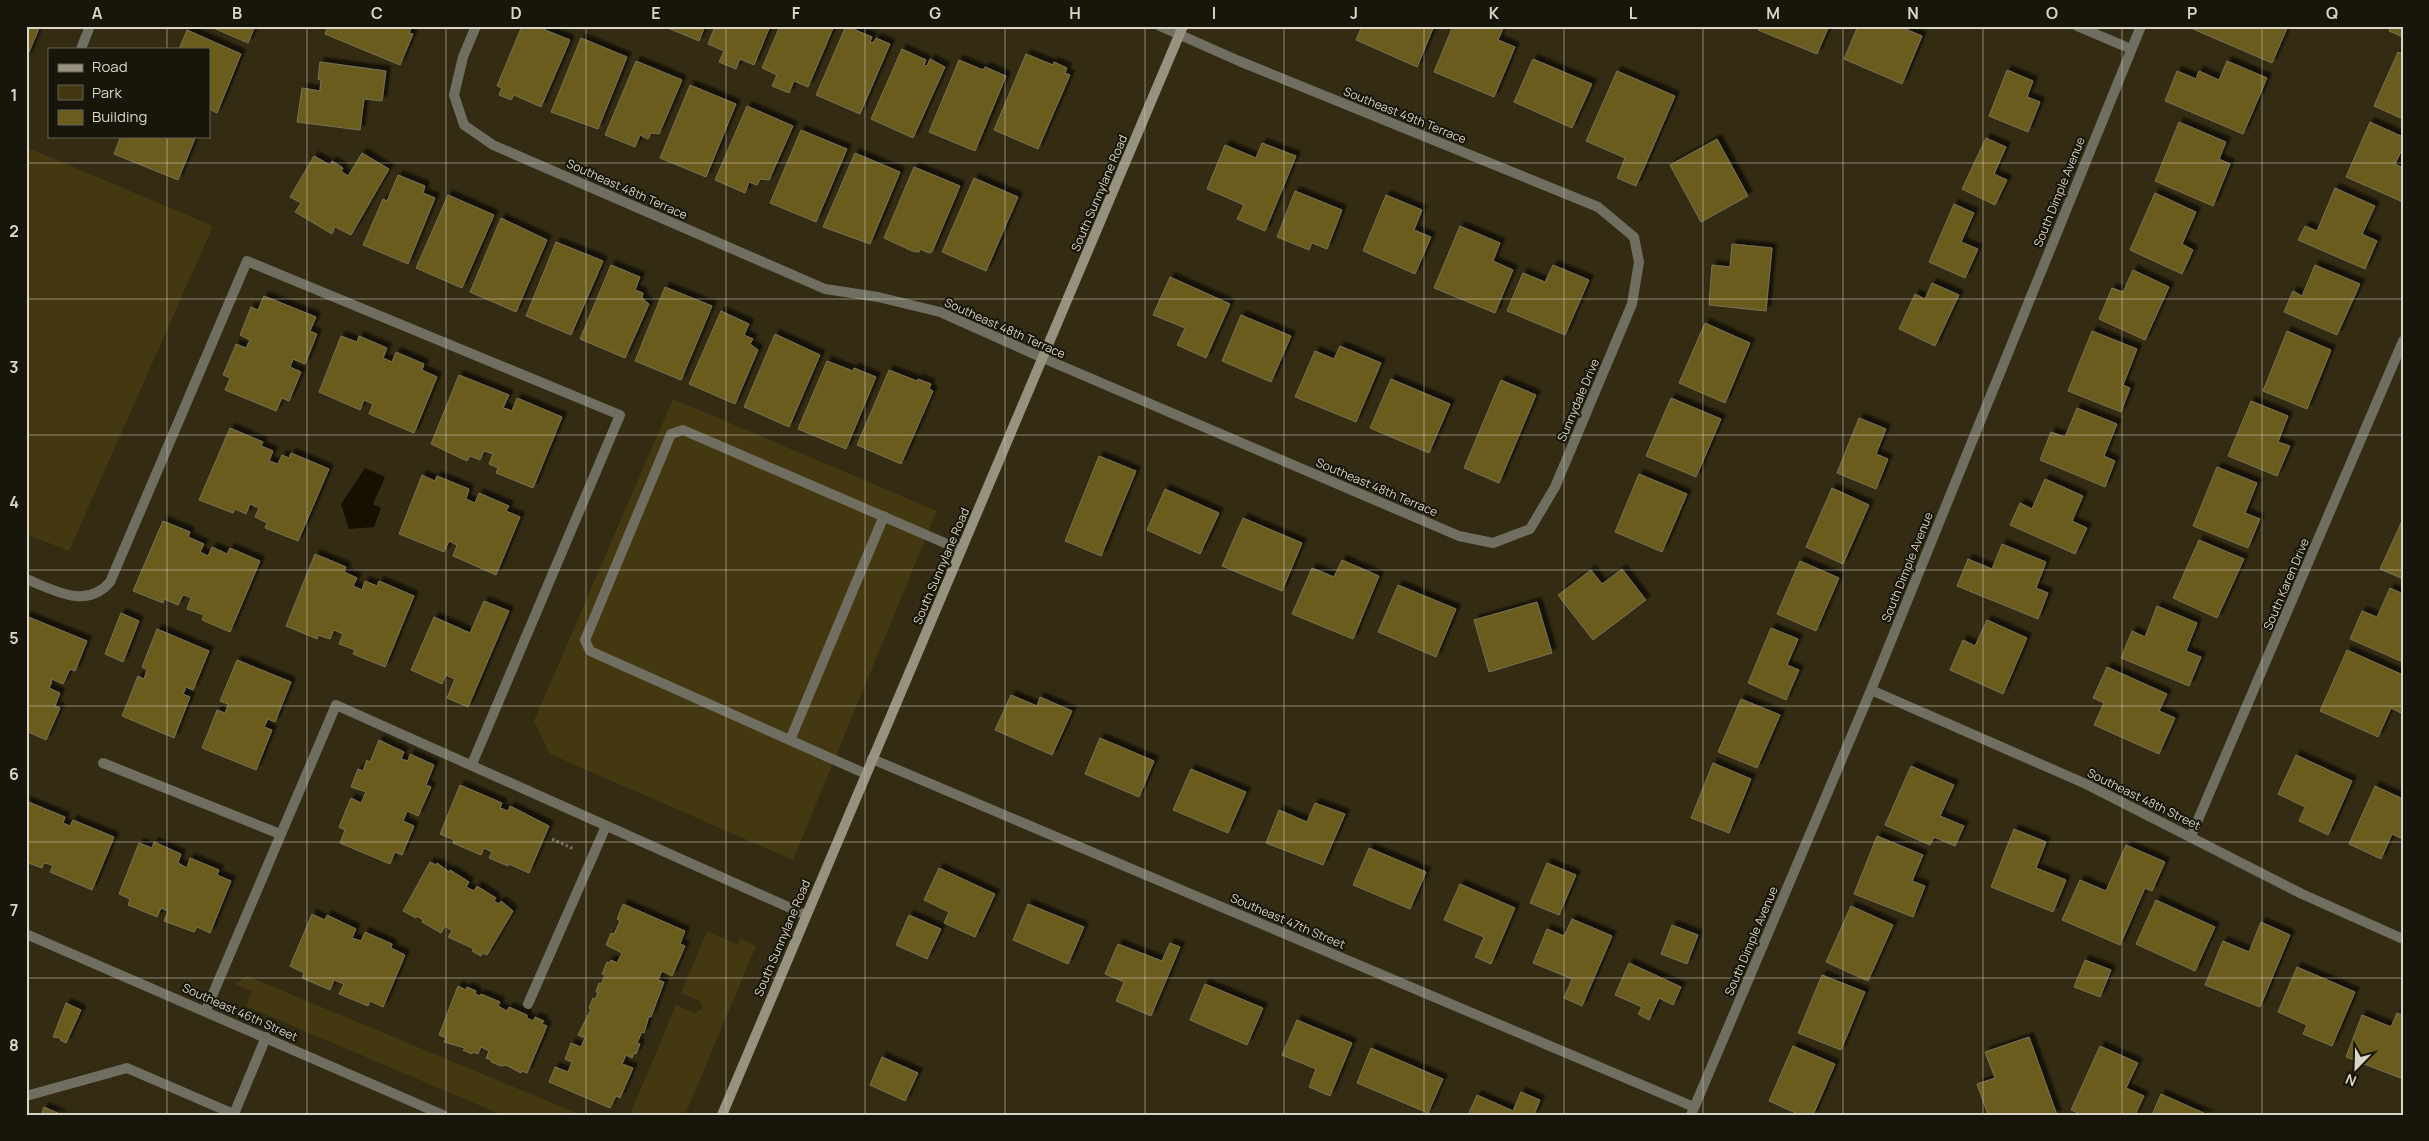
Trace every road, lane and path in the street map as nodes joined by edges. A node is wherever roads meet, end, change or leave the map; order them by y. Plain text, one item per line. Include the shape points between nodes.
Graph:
1 (90, 26) edge
2 (476, 26) edge
3 (1160, 26) edge
4 (2078, 26) edge
5 (2141, 26) edge
6 (1182, 30) edge
7 (81, 48) edge
8 (2131, 49) junction
9 (1634, 236) joint
10 (2403, 341) edge
11 (1043, 358) junction
12 (884, 516) junction
13 (1493, 543) joint
14 (961, 550) junction
15 (26, 579) edge
16 (1871, 690) junction
17 (790, 740) junction
18 (872, 759) junction
19 (103, 763) dead end
20 (472, 764) junction
21 (866, 774) junction
22 (606, 826) junction
23 (280, 834) junction
24 (2191, 836) junction
25 (806, 915) junction
26 (26, 934) edge
27 (2403, 939) edge
28 (528, 1004) dead end
29 (206, 1010) junction
30 (266, 1037) junction
31 (26, 1096) edge
32 (1692, 1111) edge
33 (235, 1114) edge
34 (443, 1115) edge
35 (722, 1115) edge

1 - 7 street
2 - 11 street, Southeast 48th Terrace via 463,57 454,95 464,125 493,145 825,290 878,297 940,312
3 - 6 street, Southeast 49th Terrace
4 - 8 street
5 - 8 street, South Dimple Avenue
6 - 9 street, Southeast 49th Terrace via 1239,61 1598,207
6 - 11 main road, South Sunnylane Road
8 - 16 street, South Dimple Avenue
9 - 13 street, Sunnydale Drive via 1639,262 1632,304 1555,487 1530,529
10 - 24 street, South Karen Drive
11 - 13 street, Southeast 48th Terrace via 1459,536
11 - 14 main road, South Sunnylane Road
12 - 14 street
12 - 17 street
12 - 17 street via 683,430 671,434 585,640 590,651
14 - 18 main road, South Sunnylane Road
15 - 20 street via 81,598 97,594 110,582 247,261 620,415
16 - 24 street, Southeast 48th Street via 2086,784
16 - 32 street, South Dimple Avenue
17 - 21 street
18 - 21 main road, South Sunnylane Road
18 - 32 street, Southeast 47th Street
19 - 23 street
20 - 22 street
20 - 23 street via 336,705
21 - 25 main road, South Sunnylane Road
22 - 25 street
22 - 28 street
23 - 29 street
24 - 27 street, Southeast 48th Street via 2302,894
25 - 35 main road, South Sunnylane Road
26 - 29 street, Southeast 46th Street
29 - 30 street, Southeast 46th Street
30 - 33 street
30 - 34 street, Southeast 46th Street
31 - 33 street via 127,1068

